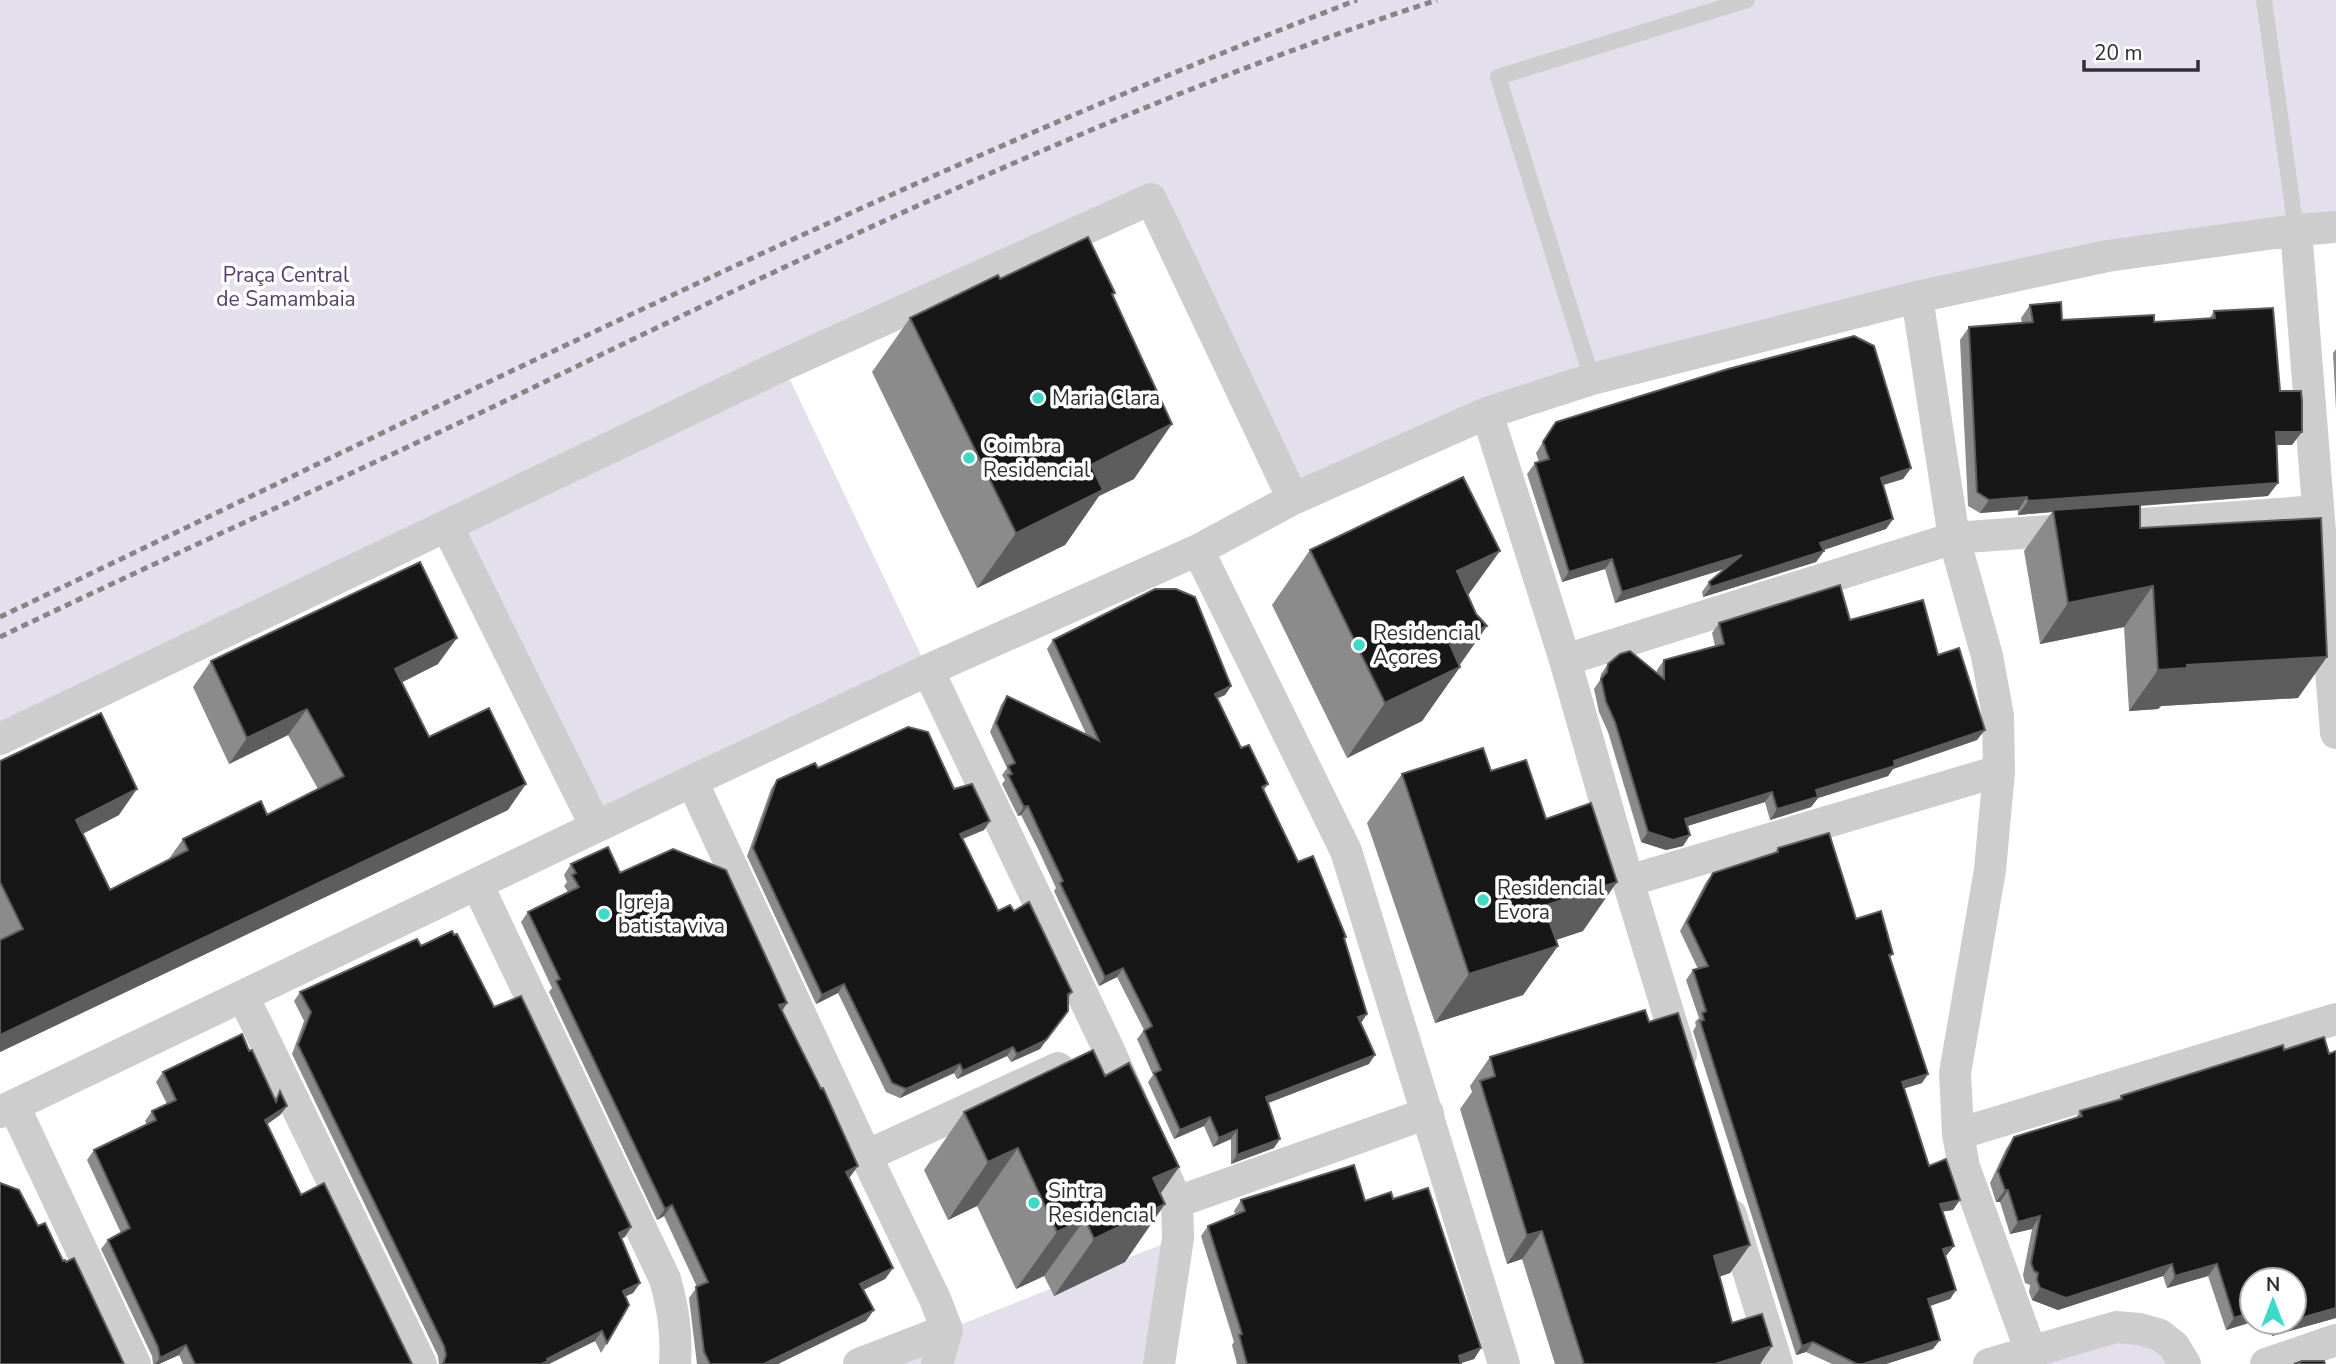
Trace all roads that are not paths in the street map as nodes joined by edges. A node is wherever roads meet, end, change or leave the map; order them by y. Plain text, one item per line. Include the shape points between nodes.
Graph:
1 (1746, 0) edge
2 (2264, 0) edge
3 (2336, 227) edge
4 (2297, 230) junction
5 (1917, 297) junction
6 (1592, 379) junction
7 (1487, 413) junction
8 (1293, 499) junction
9 (2318, 511) junction
10 (447, 526) junction
11 (1954, 538) junction
12 (1198, 550) junction
13 (1565, 660) junction
14 (928, 670) junction
15 (2336, 733) edge
16 (0, 739) edge
17 (1999, 771) junction
18 (691, 781) junction
19 (596, 827) junction
20 (1628, 881) junction
21 (477, 884) junction
22 (243, 996) junction
23 (2336, 1018) edge
24 (1107, 1045) junction
25 (1688, 1077) edge
26 (7, 1109) edge
27 (1428, 1113) junction
28 (1958, 1133) junction
29 (866, 1156) junction
30 (1720, 1181) edge
31 (1177, 1202) junction
32 (947, 1330) junction
33 (2336, 1340) edge
34 (2031, 1352) junction
35 (135, 1364) edge
36 (421, 1364) edge
37 (675, 1364) edge
38 (859, 1364) edge
39 (937, 1364) edge
40 (1159, 1364) edge
41 (1504, 1364) edge
42 (1777, 1364) edge
43 (1989, 1364) edge
44 (2185, 1364) edge
45 (2266, 1364) edge

1 - 6 lane via 1498,77
2 - 4 lane
3 - 4 street
4 - 5 street via 2107,256
4 - 9 street
5 - 6 street
5 - 11 street
6 - 7 street
7 - 8 street
7 - 13 street
8 - 10 street via 1151,200 783,365
8 - 12 street
9 - 11 street
9 - 15 street
10 - 16 street
10 - 19 street
11 - 13 street
11 - 17 street via 1987,656 1998,716
12 - 14 street
12 - 27 street via 1346,851
13 - 20 street
14 - 18 street
14 - 24 street
17 - 20 street
17 - 28 street via 1990,870 1955,1073
18 - 19 street
18 - 29 street
19 - 21 street
20 - 25 street
21 - 22 street
21 - 37 street via 665,1279 674,1311
22 - 26 street
22 - 36 street
23 - 28 street
24 - 29 street
24 - 31 street
26 - 35 street
27 - 31 street
27 - 41 street
28 - 34 street via 1964,1167
29 - 32 street
30 - 42 street
31 - 40 street via 1178,1238
32 - 38 street
32 - 39 street
33 - 45 street
34 - 43 street
34 - 44 street via 2116,1326 2160,1335

